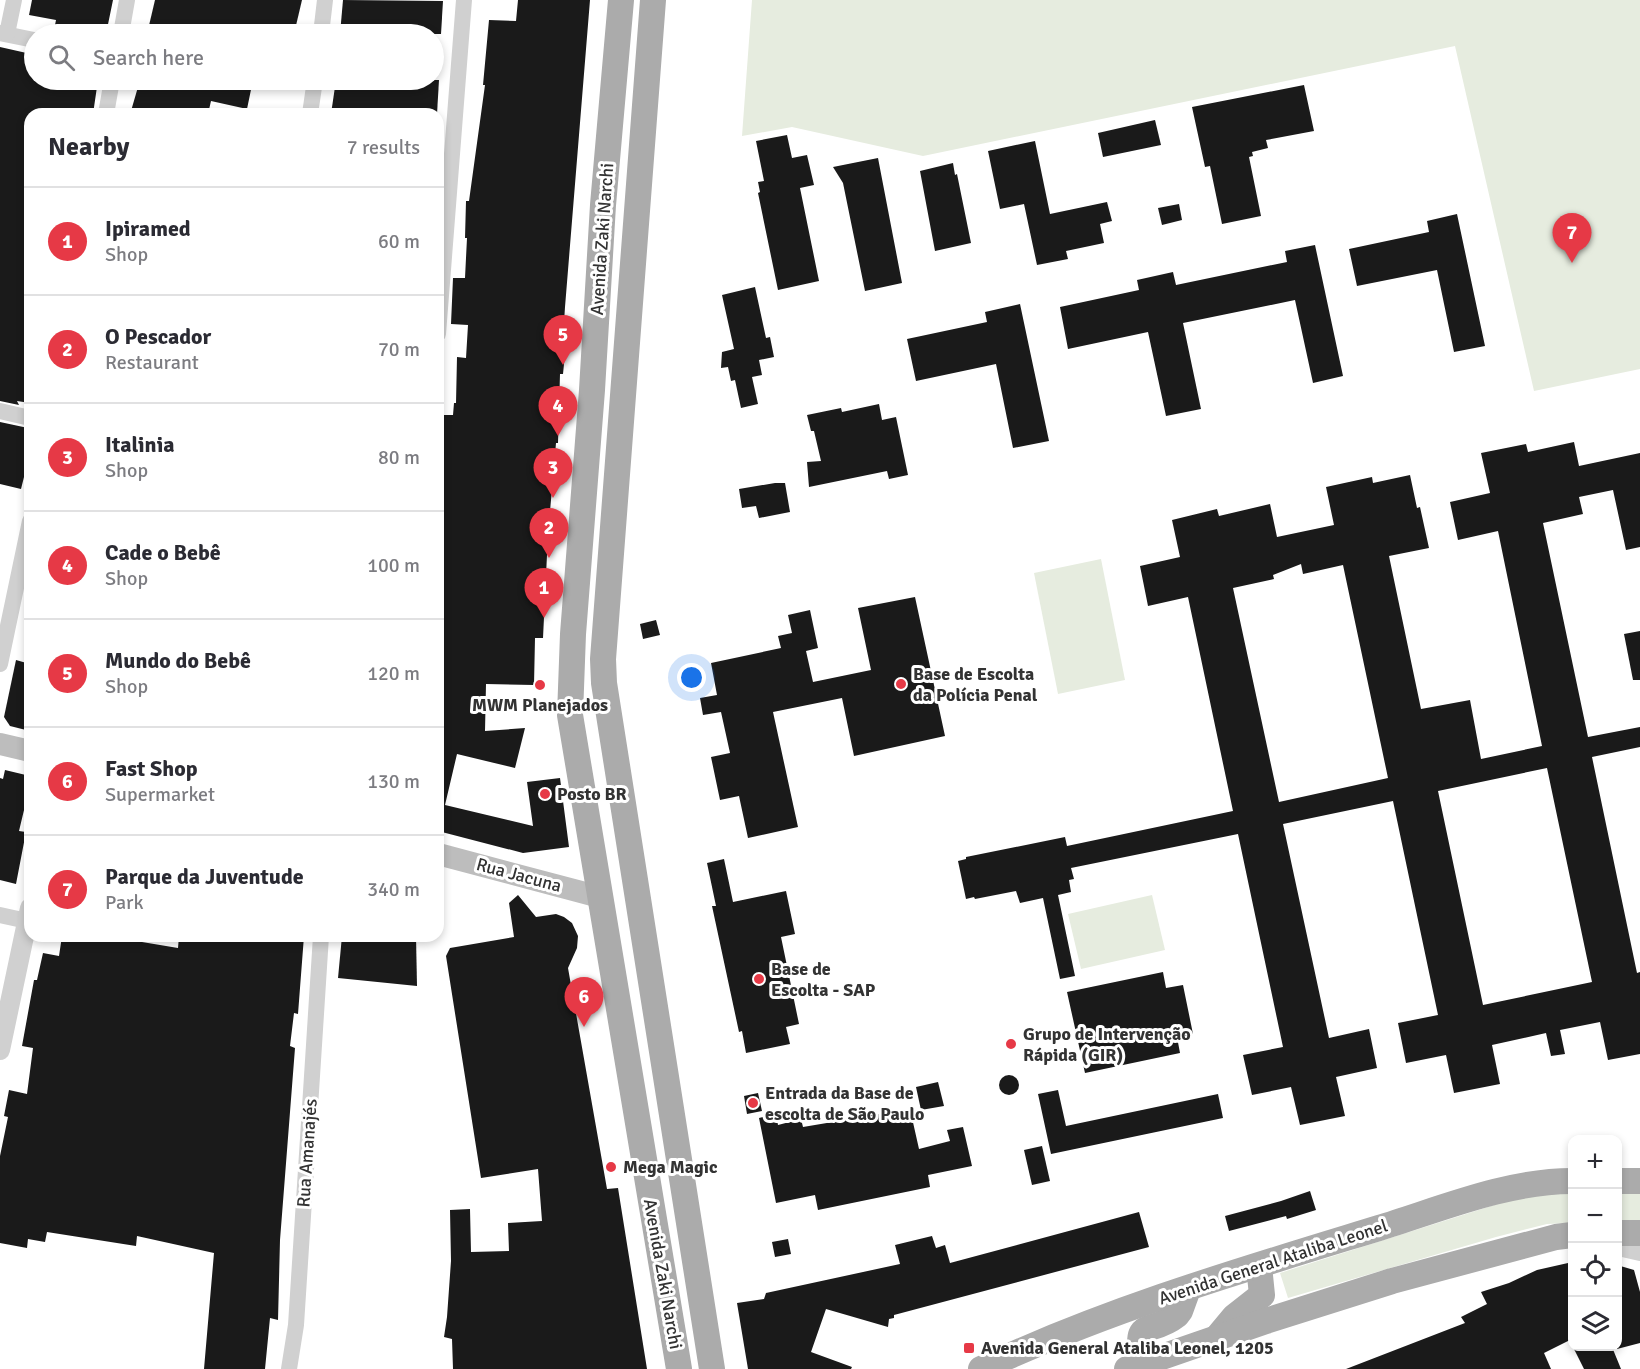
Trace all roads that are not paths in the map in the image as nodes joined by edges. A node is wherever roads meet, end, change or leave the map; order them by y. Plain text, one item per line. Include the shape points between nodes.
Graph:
1 (14, 0) edge
2 (127, 0) edge
3 (325, 0) edge
4 (464, 0) edge
5 (621, 0) edge
6 (653, 0) edge
7 (123, 24) edge
8 (322, 24) edge
9 (4, 34) edge
10 (24, 38) edge
11 (110, 90) edge
12 (314, 90) edge
13 (107, 108) edge
14 (311, 108) edge
15 (444, 257) edge
16 (0, 411) edge
17 (24, 417) edge
18 (24, 550) edge
19 (0, 664) edge
20 (0, 744) edge
21 (24, 750) edge
22 (444, 856) edge
23 (600, 897) junction
24 (0, 915) edge
25 (24, 915) edge
26 (642, 932) junction
27 (24, 938) edge
28 (321, 942) edge
29 (0, 1050) edge
30 (1568, 1181) edge
31 (1622, 1181) edge
32 (1640, 1181) edge
33 (1622, 1233) edge
34 (1640, 1233) edge
35 (1568, 1236) edge
36 (1622, 1249) edge
37 (1640, 1253) edge
38 (1259, 1266) junction
39 (1188, 1289) junction
40 (1217, 1338) junction
41 (1135, 1366) edge
42 (289, 1369) edge
43 (679, 1369) edge
44 (712, 1369) edge
45 (981, 1369) edge

1 - 9 street
2 - 7 street
3 - 8 street
4 - 15 street
5 - 23 main road, Avenida Zaki Narchi via 571,670 570,715
6 - 26 main road, Avenida Zaki Narchi via 603,659 605,699
9 - 10 street
11 - 13 street
12 - 14 street
16 - 17 street
18 - 19 street
20 - 21 main road
22 - 23 main road, Rua Jacuna
23 - 26 main road via 625,908
23 - 43 main road, Avenida Zaki Narchi
24 - 25 street
26 - 44 main road, Avenida Zaki Narchi
27 - 29 street
28 - 42 street, Rua Amanajés via 296,1325
30 - 38 main road, Avenida General Ataliba Leonel via 1503,1190
31 - 32 main road
33 - 34 main road
35 - 40 main road via 1392,1281
36 - 37 street
38 - 39 main road, Avenida General Ataliba Leonel
38 - 40 main road via 1262,1295 1234,1317
39 - 41 main road via 1177,1315 1141,1334
39 - 45 main road, Avenida General Ataliba Leonel via 1109,1315
40 - 41 main road

